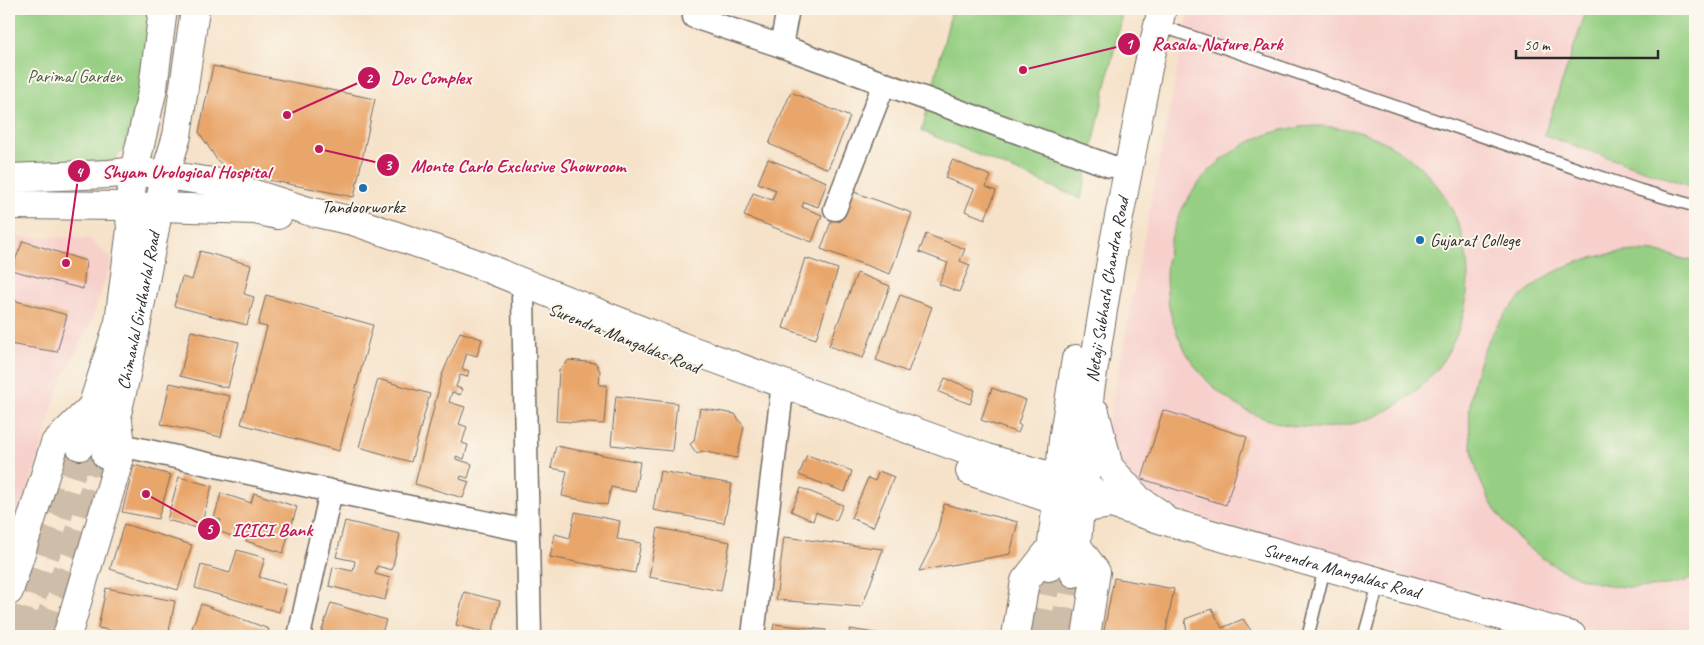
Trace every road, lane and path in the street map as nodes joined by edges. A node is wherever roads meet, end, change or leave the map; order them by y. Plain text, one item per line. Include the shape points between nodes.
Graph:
1 (163, 9) edge
2 (195, 9) edge
3 (788, 9) edge
4 (1154, 14) edge
5 (694, 17) dead end
6 (781, 46) junction
7 (884, 84) junction
8 (1110, 166) junction
9 (134, 171) junction
10 (165, 176) junction
11 (9, 178) edge
12 (9, 205) edge
13 (129, 206) junction
14 (1695, 206) edge
15 (159, 207) junction
16 (835, 209) dead end
17 (523, 297) junction
18 (1090, 391) junction
19 (782, 392) junction
20 (105, 410) junction
21 (80, 446) tunnel mouth
22 (113, 450) junction
23 (331, 491) junction
24 (1070, 494) junction
25 (1172, 523) junction
26 (528, 531) junction
27 (1063, 558) junction
28 (1325, 566) junction
29 (1379, 582) junction
30 (9, 591) edge
31 (67, 636) edge
32 (299, 636) edge
33 (530, 636) edge
34 (753, 636) edge
35 (1016, 636) edge
36 (1086, 636) edge
37 (1308, 636) edge
38 (1364, 636) edge
39 (1572, 636) edge

1 - 9 main road via 153,88
2 - 10 main road via 177,136
3 - 6 street
4 - 8 main road, Netaji Subhash Chandra Road
4 - 14 lane via 1640,190
4 - 18 main road, Netaji Subhash Chandra Road
5 - 6 street
6 - 7 street
7 - 8 street
7 - 16 street
8 - 24 main road, Netaji Subhash Chandra Road via 1063,440
9 - 10 main road, Surendra Mangaldas Road
9 - 11 main road
9 - 13 main road, Chimanlal Girdharlal Road
10 - 15 main road, Chimanlal Girdharlal Road
10 - 19 main road, Surendra Mangaldas Road via 220,183 353,222 472,262 680,346
12 - 13 main road
13 - 15 main road, Surendra Mangaldas Road
13 - 20 main road, Chimanlal Girdharlal Road via 131,229
15 - 17 main road, Surendra Mangaldas Road via 255,210 337,230 434,261
15 - 20 main road, Chimanlal Girdharlal Road
17 - 19 main road, Surendra Mangaldas Road
17 - 26 street
18 - 24 main road, Netaji Subhash Chandra Road via 1085,447
18 - 25 main road via 1109,467 1139,500
19 - 24 main road, Surendra Mangaldas Road via 890,443
19 - 34 street
20 - 21 main road
20 - 22 main road
20 - 30 main road via 55,443
22 - 23 street
22 - 31 main road via 119,460
23 - 26 street
23 - 32 street
24 - 25 main road, Surendra Mangaldas Road
24 - 27 main road, Netaji Subhash Chandra Road
25 - 28 main road, Surendra Mangaldas Road
26 - 33 street
27 - 35 main road via 1025,581
27 - 36 main road via 1096,572
28 - 29 main road, Surendra Mangaldas Road
28 - 37 lane
29 - 38 lane
29 - 39 main road, Surendra Mangaldas Road

